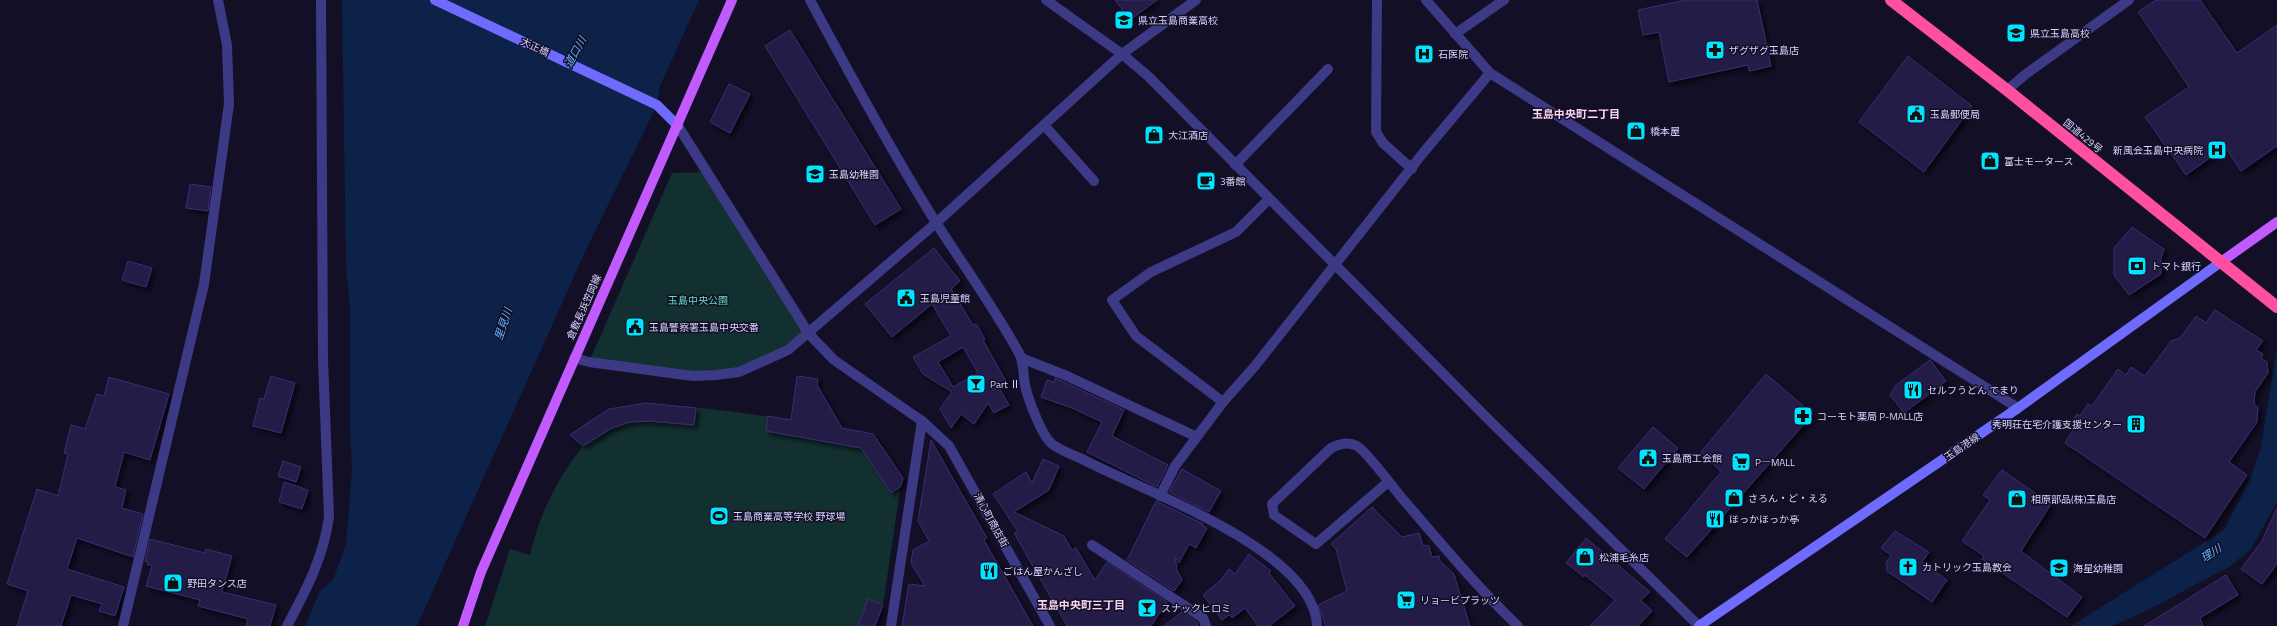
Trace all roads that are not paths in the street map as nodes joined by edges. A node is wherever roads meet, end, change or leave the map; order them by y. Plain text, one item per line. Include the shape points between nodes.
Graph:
1 (218, 0) edge
2 (321, 0) edge
3 (434, 0) edge
4 (732, 0) edge
5 (810, 0) edge
6 (1046, 0) edge
7 (1196, 0) edge
8 (1377, 0) edge
9 (1426, 0) edge
10 (1504, 0) edge
11 (1892, 0) edge
12 (2130, 0) edge
13 (1455, 34) junction
14 (1122, 54) junction
15 (1328, 68) dead end
16 (1490, 73) junction
17 (2007, 90) junction
18 (1044, 125) junction
19 (678, 126) junction
20 (1235, 165) junction
21 (1412, 169) junction
22 (1094, 181) dead end
23 (1269, 200) junction
24 (2277, 222) edge
25 (936, 223) junction
26 (2221, 262) junction
27 (1335, 266) junction
28 (2277, 307) edge
29 (809, 334) junction
30 (574, 358) junction
31 (1021, 358) junction
32 (1223, 402) junction
33 (2018, 408) junction
34 (922, 421) junction
35 (1197, 437) junction
36 (1388, 482) junction
37 (1160, 496) junction
38 (1092, 545) dead end
39 (123, 626) edge
40 (287, 626) edge
41 (463, 626) edge
42 (891, 626) edge
43 (1050, 626) edge
44 (1206, 626) edge
45 (1317, 626) edge
46 (1518, 626) edge
47 (1699, 626) edge

1 - 39 street via 227,45 229,104 204,282
2 - 40 street via 323,360 329,517 318,566
3 - 19 main road, 大正橋 via 657,105
4 - 19 main road, 倉敷長浜笠岡線
5 - 25 street via 873,119
6 - 14 street
7 - 14 street
8 - 21 street via 1376,132 1383,143
9 - 13 street
10 - 13 street
11 - 17 highway, 国道429号
12 - 17 street
13 - 16 street
14 - 18 street
14 - 20 street via 1149,77
15 - 20 street
16 - 21 street
16 - 33 street
17 - 26 highway, 国道429号
18 - 22 street
18 - 25 street
19 - 29 street, 清心町商店街
19 - 30 main road, 倉敷長浜笠岡線
20 - 23 street
21 - 27 street
23 - 27 street
23 - 32 street via 1236,232 1151,272 1112,300 1136,336
24 - 26 main road
25 - 29 street
25 - 31 street via 978,284
26 - 28 highway, 国道429号
26 - 33 main road, 玉島港線
27 - 32 street
27 - 47 street
29 - 30 street via 788,350 762,363 739,372 716,375 693,376
29 - 34 street, 清心町商店街 via 834,360
30 - 41 main road, 倉敷長浜笠岡線 via 481,572
31 - 35 street via 1067,376
31 - 37 street via 1025,386 1036,418 1051,443 1108,473
32 - 35 street
33 - 47 main road, 玉島港線
34 - 42 street
34 - 43 street, 清心町商店街 via 950,446
35 - 37 street via 1175,466
36 - 36 street via 1357,446 1341,443 1331,448 1272,504 1274,515 1316,544
36 - 46 street via 1490,599
37 - 45 street via 1204,515 1249,543 1290,574 1305,593 1317,616
38 - 44 street via 1203,618

